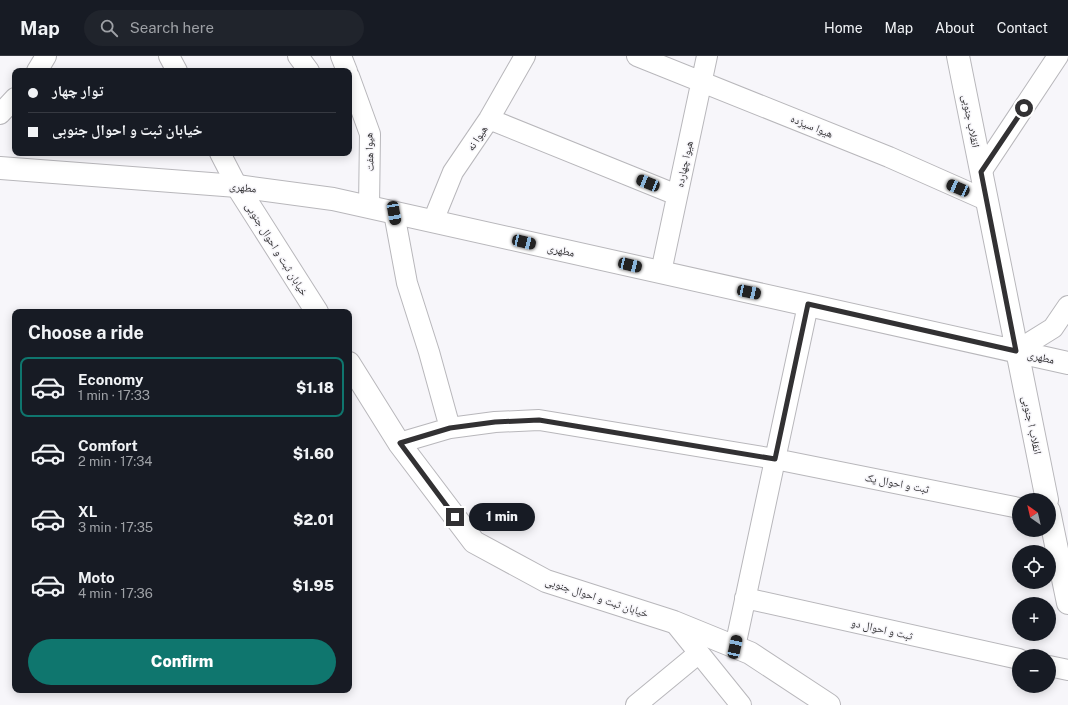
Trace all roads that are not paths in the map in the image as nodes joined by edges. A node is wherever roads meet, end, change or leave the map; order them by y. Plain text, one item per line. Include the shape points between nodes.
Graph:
1 (46, 56) edge
2 (169, 56) edge
3 (298, 56) edge
4 (342, 56) edge
5 (525, 56) edge
6 (637, 56) edge
7 (707, 56) edge
8 (958, 56) edge
9 (1058, 56) edge
10 (39, 68) edge
11 (175, 68) edge
12 (307, 68) edge
13 (346, 68) edge
14 (701, 82) junction
15 (352, 84) edge
16 (12, 101) edge
17 (0, 114) edge
18 (352, 117) edge
19 (490, 119) junction
20 (370, 134) junction
21 (221, 156) edge
22 (0, 168) edge
23 (981, 172) junction
24 (236, 186) junction
25 (677, 195) junction
26 (986, 200) junction
27 (370, 207) junction
28 (394, 213) junction
29 (433, 221) junction
30 (661, 272) junction
31 (808, 304) junction
32 (1068, 306) edge
33 (315, 309) edge
34 (1016, 351) junction
35 (1068, 363) edge
36 (352, 368) edge
37 (450, 428) junction
38 (400, 443) junction
39 (775, 459) junction
40 (1046, 493) edge
41 (1012, 507) edge
42 (1055, 537) edge
43 (745, 598) junction
44 (1068, 603) edge
45 (674, 622) junction
46 (735, 647) junction
47 (699, 653) junction
48 (1012, 657) edge
49 (1056, 667) edge
50 (1068, 670) edge
51 (636, 705) edge
52 (741, 705) edge
53 (828, 705) edge

1 - 10 street
2 - 11 street
3 - 12 street
4 - 13 street
5 - 19 street, هیوا نه
6 - 14 street, هیوا سیزده
7 - 14 street, هیوا چهارده
8 - 23 main road, انقلاب جنوبی
9 - 23 street
14 - 25 street, هیوا چهارده
14 - 26 street, هیوا سیزده via 889,157
15 - 20 street, هیوا هفت
16 - 17 street
18 - 20 street
19 - 25 street
19 - 29 street, هیوا نه via 453,172
20 - 27 street, هیوا هفت
21 - 24 street
22 - 24 main road, مطهری
23 - 26 main road, انقلاب جنوبی
24 - 27 main road, مطهری via 333,199
24 - 33 main road, خیابان ثبت و احوال جنوبی
25 - 30 street, هیوا چهارده
26 - 34 main road, انقلاب جنوبی
27 - 28 main road, مطهری
28 - 29 main road, مطهری
28 - 37 street via 407,283
29 - 30 main road, مطهری
30 - 31 main road, مطهری
31 - 34 main road, مطهری
31 - 39 street
32 - 34 street via 1054,328
34 - 35 main road, مطهری
34 - 40 main road, انقلاب ا جنوبی
36 - 38 main road, خیابان ثبت و احوال جنوبی
37 - 38 street, ثبت و احوال یک
37 - 39 street, ثبت و احوال یک via 539,420
38 - 45 main road, خیابان ثبت و احوال جنوبی via 474,542 546,581
39 - 41 street, ثبت و احوال یک
39 - 43 street
42 - 44 main road, انقلاب ا جنوبی
43 - 46 street
43 - 48 street, ثبت و احوال دو
45 - 46 main road, خیابان ثبت و احوال جنوبی
45 - 47 street
46 - 53 main road, خیابان ثبت و احوال جنوبی via 750,653
47 - 51 street
47 - 52 street
49 - 50 street

